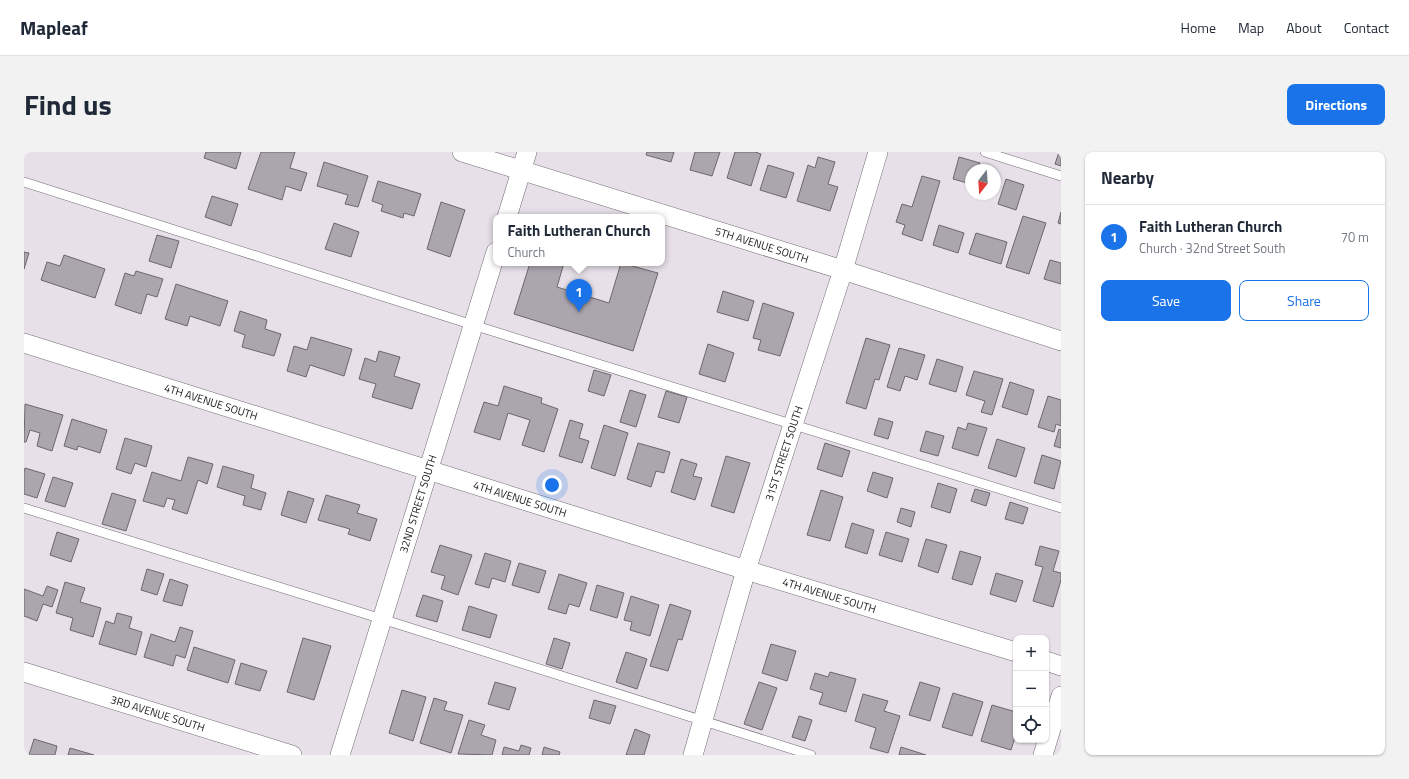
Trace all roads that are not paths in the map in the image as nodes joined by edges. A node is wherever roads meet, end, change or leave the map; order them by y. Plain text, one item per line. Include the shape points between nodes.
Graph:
1 (462, 152) edge
2 (527, 152) edge
3 (878, 152) edge
4 (985, 152) edge
5 (522, 170) junction
6 (1061, 176) edge
7 (24, 182) edge
8 (508, 214) edge
9 (663, 214) edge
10 (665, 215) edge
11 (493, 262) edge
12 (843, 270) junction
13 (474, 324) junction
14 (1061, 341) edge
15 (24, 343) edge
16 (793, 424) junction
17 (428, 471) junction
18 (24, 508) edge
19 (1061, 508) edge
20 (746, 570) junction
21 (382, 619) junction
22 (1013, 651) edge
23 (1049, 662) edge
24 (1061, 666) edge
25 (24, 672) edge
26 (1061, 696) edge
27 (703, 720) junction
28 (292, 755) edge
29 (340, 755) edge
30 (693, 755) edge
31 (811, 755) edge
32 (1043, 755) edge

1 - 5 street, 5TH AVENUE SOUTH
2 - 5 street
3 - 12 street, 31ST STREET SOUTH
4 - 6 lane
5 - 8 street
5 - 9 street, 5TH AVENUE SOUTH
7 - 13 lane
10 - 12 street, 5TH AVENUE SOUTH
11 - 13 street, 32ND STREET SOUTH
12 - 14 street, 5TH AVENUE SOUTH
12 - 16 street, 31ST STREET SOUTH
13 - 16 lane
13 - 17 street, 32ND STREET SOUTH
15 - 17 street, 4TH AVENUE SOUTH
16 - 19 lane
16 - 20 street, 31ST STREET SOUTH
17 - 20 street, 4TH AVENUE SOUTH
17 - 21 street, 32ND STREET SOUTH
18 - 21 lane
20 - 22 street, 4TH AVENUE SOUTH
20 - 27 street, 31ST STREET SOUTH
21 - 27 lane
21 - 29 street, 32ND STREET SOUTH
23 - 24 street
25 - 28 street, 3RD AVENUE SOUTH
26 - 32 street
27 - 30 street, 31ST STREET SOUTH
27 - 31 lane

